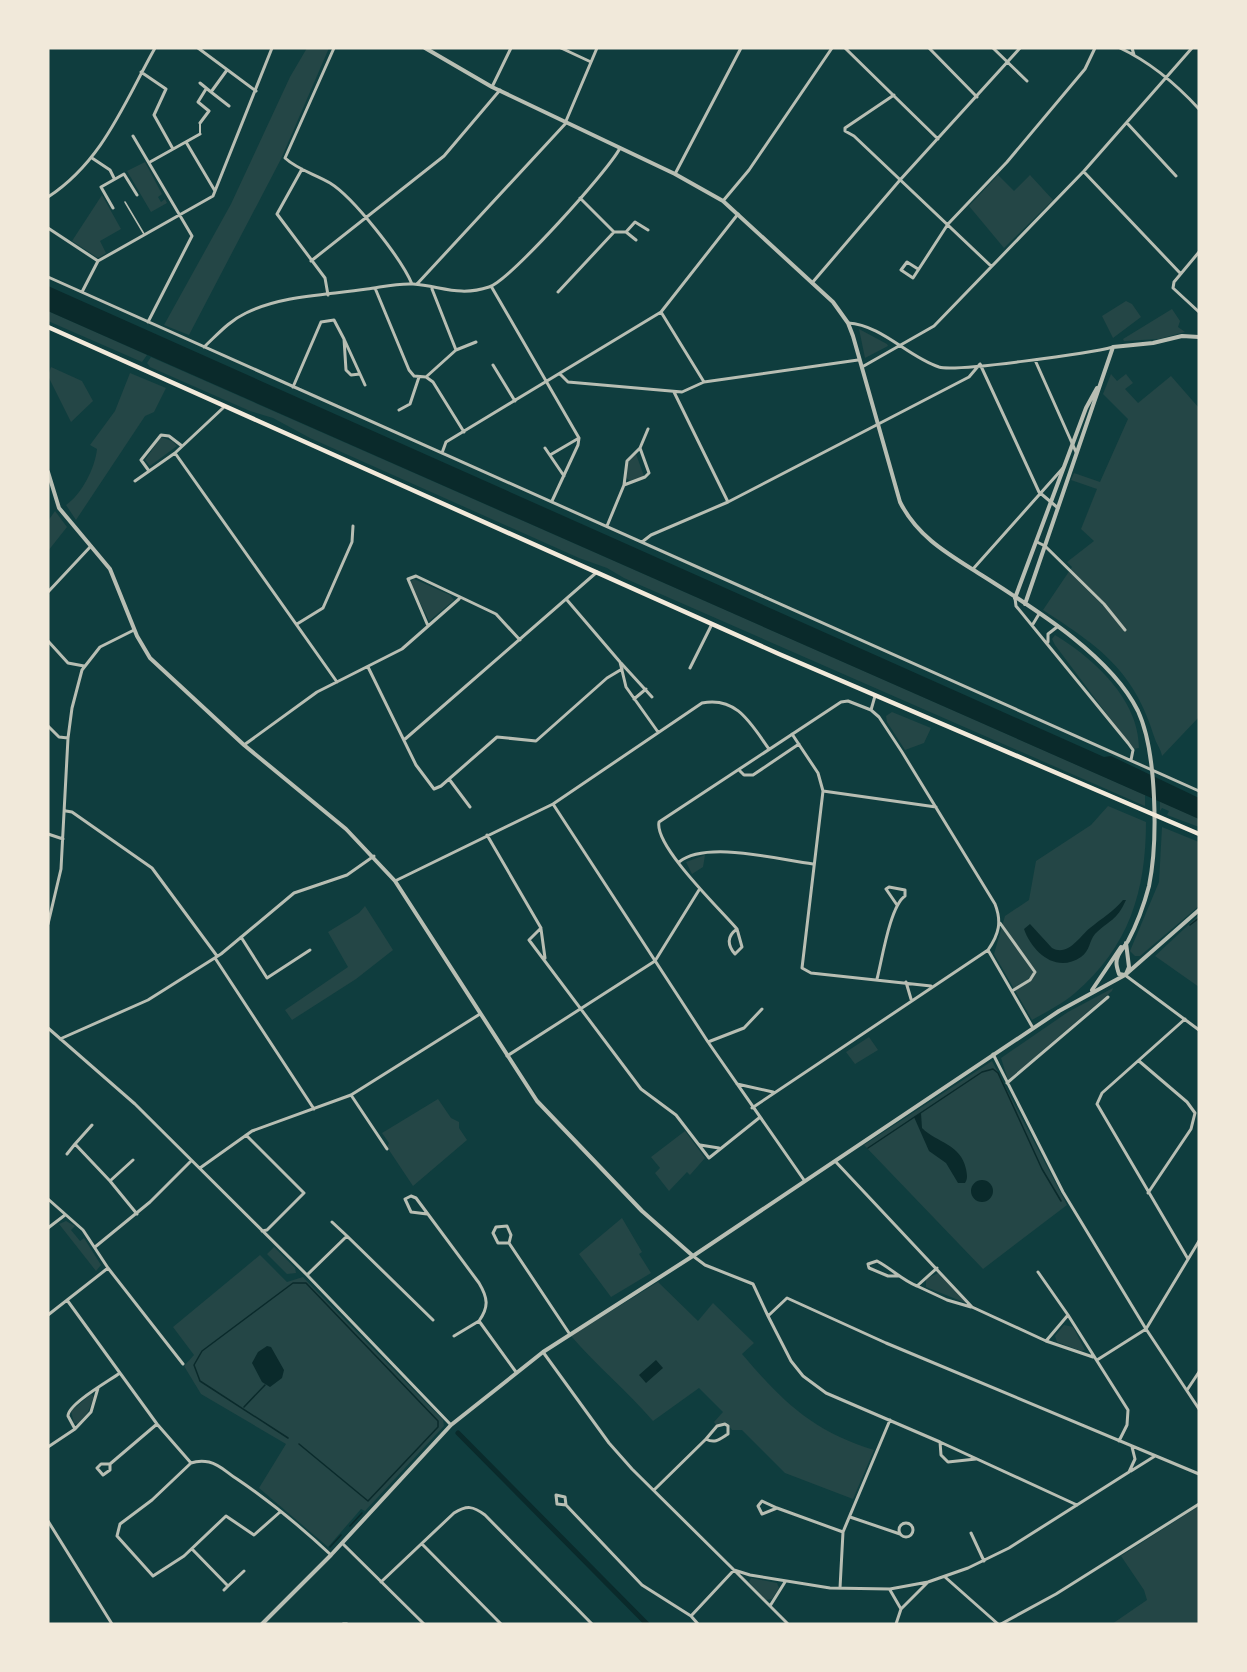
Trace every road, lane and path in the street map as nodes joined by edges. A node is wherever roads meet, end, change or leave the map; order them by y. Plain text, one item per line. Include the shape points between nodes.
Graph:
1 (155, 48) edge
2 (198, 48) edge
3 (272, 48) edge
4 (334, 48) edge
5 (424, 48) edge
6 (511, 48) edge
7 (561, 48) edge
8 (597, 48) edge
9 (741, 48) edge
10 (832, 48) edge
11 (845, 48) edge
12 (929, 48) edge
13 (993, 48) edge
14 (1020, 48) edge
15 (1095, 48) edge
16 (1120, 48) edge
17 (1132, 48) edge
18 (1192, 48) edge
19 (1134, 55) junction
20 (591, 62) junction
21 (1008, 63) junction
22 (227, 70) junction
23 (141, 72) junction
24 (1166, 80) junction
25 (1027, 81) dead end
26 (200, 83) dead end
27 (492, 87) junction
28 (206, 89) junction
29 (500, 90) junction
30 (256, 91) junction
31 (210, 92) junction
32 (894, 95) junction
33 (977, 98) junction
34 (229, 106) dead end
35 (1199, 109) edge
36 (566, 121) junction
37 (200, 123) joint
38 (1127, 123) junction
39 (200, 134) joint
40 (133, 136) dead end
41 (938, 140) junction
42 (186, 142) junction
43 (621, 148) junction
44 (173, 149) junction
45 (92, 158) junction
46 (150, 162) junction
47 (302, 169) junction
48 (1084, 171) junction
49 (675, 174) junction
50 (1176, 176) dead end
51 (115, 179) junction
52 (900, 180) junction
53 (215, 191) junction
54 (137, 195) dead end
55 (48, 197) edge
56 (580, 198) junction
57 (723, 201) junction
58 (125, 202) dead end
59 (113, 208) dead end
60 (738, 214) junction
61 (180, 215) junction
62 (366, 218) junction
63 (948, 224) junction
64 (48, 228) edge
65 (648, 230) dead end
66 (614, 232) junction
67 (627, 232) junction
68 (144, 235) junction
69 (636, 240) dead end
70 (1199, 252) edge
71 (98, 261) junction
72 (311, 261) junction
73 (991, 266) junction
74 (918, 269) junction
75 (1180, 273) junction
76 (48, 277) edge
77 (812, 283) junction
78 (414, 284) junction
79 (491, 286) junction
80 (375, 288) junction
81 (432, 289) junction
82 (82, 292) junction
83 (558, 292) dead end
84 (328, 295) junction
85 (662, 312) junction
86 (1199, 312) edge
87 (148, 322) junction
88 (848, 323) junction
89 (48, 327) edge
90 (1199, 337) edge
91 (344, 339) junction
92 (476, 342) dead end
93 (898, 345) junction
94 (204, 347) junction
95 (1113, 347) junction
96 (456, 350) junction
97 (1034, 359) junction
98 (858, 360) junction
99 (980, 364) junction
100 (493, 365) dead end
101 (860, 368) junction
102 (360, 374) junction
103 (560, 374) junction
104 (419, 377) junction
105 (426, 377) junction
106 (546, 382) junction
107 (704, 382) junction
108 (365, 385) dead end
109 (293, 387) junction
110 (1097, 387) junction
111 (674, 392) junction
112 (514, 401) junction
113 (223, 408) junction
114 (399, 410) dead end
115 (876, 424) junction
116 (648, 429) dead end
117 (464, 432) junction
118 (579, 438) junction
119 (1072, 444) junction
120 (182, 446) junction
121 (545, 448) dead end
122 (640, 448) junction
123 (175, 453) junction
124 (441, 453) junction
125 (1077, 453) junction
126 (550, 455) junction
127 (1065, 465) junction
128 (149, 471) junction
129 (48, 472) edge
130 (564, 476) junction
131 (135, 481) dead end
132 (624, 485) junction
133 (50, 486) edge
134 (1039, 492) junction
135 (552, 502) junction
136 (728, 502) junction
137 (1051, 503) junction
138 (1058, 508) junction
139 (353, 526) dead end
140 (607, 526) junction
141 (642, 542) junction
142 (1036, 542) junction
143 (91, 546) junction
144 (1045, 546) junction
145 (973, 569) junction
146 (597, 572) junction
147 (48, 592) edge
148 (1015, 598) junction
149 (459, 599) junction
150 (567, 600) junction
151 (1025, 604) junction
152 (1039, 614) junction
153 (297, 624) junction
154 (712, 624) junction
155 (1033, 624) junction
156 (428, 626) junction
157 (1057, 627) junction
158 (134, 630) junction
159 (1125, 630) dead end
160 (520, 640) junction
161 (48, 641) edge
162 (1048, 644) junction
163 (620, 662) junction
164 (84, 666) junction
165 (368, 667) junction
166 (690, 668) dead end
167 (622, 669) junction
168 (337, 682) junction
169 (646, 689) junction
170 (875, 696) junction
171 (652, 697) dead end
172 (634, 699) junction
173 (871, 710) junction
174 (48, 726) edge
175 (658, 732) junction
176 (792, 734) junction
177 (68, 738) junction
178 (404, 740) junction
179 (799, 744) junction
180 (243, 745) junction
181 (769, 749) junction
182 (1131, 760) junction
183 (739, 770) junction
184 (449, 779) junction
185 (823, 791) junction
186 (1199, 791) edge
187 (553, 804) junction
188 (470, 807) dead end
189 (936, 807) junction
190 (65, 811) junction
191 (48, 834) edge
192 (1199, 834) edge
193 (486, 835) junction
194 (64, 839) junction
195 (374, 856) junction
196 (679, 862) junction
197 (813, 864) junction
198 (395, 881) junction
199 (699, 890) junction
200 (897, 905) junction
201 (1199, 910) edge
202 (1000, 923) junction
203 (48, 924) edge
204 (541, 928) junction
205 (737, 929) junction
206 (241, 937) junction
207 (1126, 943) junction
208 (310, 950) dead end
209 (988, 950) junction
210 (216, 957) junction
211 (545, 960) junction
212 (656, 961) junction
213 (1125, 975) junction
214 (877, 980) junction
215 (906, 982) junction
216 (932, 986) junction
217 (1012, 991) junction
218 (1092, 992) junction
219 (1107, 997) dead end
220 (911, 999) junction
221 (581, 1009) junction
222 (762, 1009) dead end
223 (480, 1014) junction
224 (1185, 1019) junction
225 (1033, 1028) junction
226 (48, 1029) edge
227 (1199, 1030) edge
228 (60, 1039) junction
229 (708, 1042) junction
230 (993, 1054) junction
231 (507, 1056) junction
232 (1139, 1061) junction
233 (1007, 1083) junction
234 (737, 1084) junction
235 (774, 1092) junction
236 (351, 1095) junction
237 (752, 1108) junction
238 (314, 1109) junction
239 (759, 1118) junction
240 (92, 1125) dead end
241 (246, 1134) junction
242 (75, 1144) junction
243 (700, 1145) junction
244 (720, 1148) junction
245 (387, 1149) dead end
246 (67, 1154) dead end
247 (133, 1160) dead end
248 (834, 1160) junction
249 (190, 1162) junction
250 (200, 1168) junction
251 (804, 1180) junction
252 (111, 1181) junction
253 (1148, 1193) junction
254 (48, 1199) edge
255 (137, 1214) junction
256 (427, 1214) junction
257 (65, 1215) junction
258 (332, 1222) dead end
259 (48, 1228) edge
260 (262, 1231) junction
261 (347, 1236) junction
262 (1199, 1241) edge
263 (509, 1243) junction
264 (95, 1247) junction
265 (693, 1256) junction
266 (1188, 1259) junction
267 (108, 1268) junction
268 (937, 1268) junction
269 (1038, 1272) dead end
270 (307, 1275) junction
271 (899, 1276) junction
272 (917, 1286) junction
273 (67, 1300) junction
274 (972, 1307) junction
275 (48, 1315) edge
276 (768, 1316) junction
277 (1068, 1316) junction
278 (433, 1320) dead end
279 (479, 1321) junction
280 (1146, 1329) junction
281 (569, 1333) junction
282 (454, 1336) dead end
283 (1046, 1341) junction
284 (543, 1352) junction
285 (1095, 1358) junction
286 (183, 1364) dead end
287 (516, 1372) junction
288 (1199, 1372) edge
289 (120, 1373) junction
290 (98, 1388) junction
291 (1187, 1389) junction
292 (1199, 1409) edge
293 (890, 1420) junction
294 (158, 1424) junction
295 (451, 1425) junction
296 (75, 1429) junction
297 (706, 1439) junction
298 (1119, 1441) junction
299 (940, 1442) junction
300 (48, 1447) edge
301 (1132, 1447) junction
302 (1155, 1456) junction
303 (977, 1459) junction
304 (191, 1463) junction
305 (110, 1464) junction
306 (1129, 1472) junction
307 (1199, 1474) edge
308 (654, 1490) junction
309 (1199, 1504) edge
310 (566, 1505) junction
311 (1077, 1505) junction
312 (777, 1508) junction
313 (280, 1512) junction
314 (850, 1517) junction
315 (48, 1521) edge
316 (843, 1532) junction
317 (971, 1533) dead end
318 (900, 1534) junction
319 (342, 1543) junction
320 (423, 1545) junction
321 (192, 1549) junction
322 (331, 1555) junction
323 (984, 1561) junction
324 (734, 1570) junction
325 (244, 1571) dead end
326 (945, 1577) junction
327 (381, 1582) junction
328 (785, 1582) junction
329 (928, 1582) junction
330 (228, 1586) junction
331 (840, 1588) junction
332 (890, 1589) junction
333 (224, 1590) dead end
334 (770, 1606) junction
335 (901, 1609) junction
336 (691, 1616) junction
337 (112, 1624) edge
338 (262, 1624) edge
339 (424, 1624) edge
340 (501, 1624) edge
341 (592, 1624) edge
342 (698, 1624) edge
343 (788, 1624) edge
344 (896, 1624) edge
345 (1000, 1624) edge

1 - 23 street
2 - 22 street
3 - 30 street
4 - 47 street via 285,154 289,162
5 - 27 street
6 - 27 street
7 - 20 street
8 - 20 street
9 - 49 street
10 - 57 street via 749,170
11 - 32 street
12 - 33 street
13 - 21 street
14 - 21 street
15 - 63 street via 1085,69 1007,162
16 - 19 street
17 - 19 street
18 - 24 street
19 - 24 street
20 - 36 street
21 - 25 street
21 - 33 street
22 - 30 street
22 - 31 street
23 - 44 street via 166,89 154,115
23 - 45 street
24 - 35 street via 1175,83
24 - 38 street
26 - 28 street
27 - 29 street
28 - 31 street
28 - 37 street via 198,102 209,111
29 - 36 street
29 - 62 street via 444,156
30 - 53 street
31 - 34 street
32 - 41 street
32 - 52 street via 845,128
33 - 41 street
36 - 43 street
36 - 78 street
37 - 39 street
38 - 48 street
38 - 50 street
39 - 42 street
40 - 46 street
41 - 52 street
42 - 44 street
42 - 53 street
43 - 49 street
43 - 56 street
44 - 46 street
45 - 51 street via 110,170
45 - 55 street
46 - 61 street
47 - 62 street via 332,184
47 - 72 street via 277,214
48 - 73 street
48 - 75 street
49 - 57 street
51 - 54 street via 124,174
51 - 59 street via 101,186
52 - 63 street
52 - 77 street
53 - 61 street
56 - 66 street
56 - 79 street via 508,274
57 - 60 street
58 - 68 lane
60 - 77 street
60 - 85 street
61 - 68 street
61 - 87 street via 192,236
62 - 72 street
62 - 78 street
63 - 73 street
63 - 74 street
64 - 71 street
65 - 67 street via 635,222
66 - 67 street
66 - 83 street
67 - 69 street
68 - 71 street
70 - 75 street
71 - 82 street
72 - 84 street via 325,278
73 - 93 street via 934,326
74 - 74 street via 913,278 901,270 907,262
75 - 86 street via 1174,282 1176,296
76 - 82 street
77 - 88 street
78 - 80 street
78 - 81 street
79 - 81 street via 456,291
79 - 106 street
80 - 84 street
80 - 104 street via 410,370
81 - 96 street
82 - 87 street
84 - 94 street via 260,307 225,326
85 - 103 street
85 - 107 street
87 - 94 street
88 - 93 street via 865,326
88 - 98 street
89 - 113 main road
90 - 95 street
91 - 102 street
91 - 102 street via 346,370 351,375
91 - 109 street via 338,322 321,322
92 - 96 street
93 - 99 street via 943,368
93 - 101 street
94 - 109 street
95 - 97 street
95 - 110 street
96 - 105 street
97 - 99 street
97 - 119 street
98 - 101 street
98 - 107 street
99 - 115 street via 969,377
99 - 134 street
100 - 112 street
101 - 115 street
102 - 108 street
103 - 106 street
103 - 111 street via 568,382
104 - 105 street
104 - 114 street via 410,405
105 - 117 street
106 - 112 street
106 - 118 street
107 - 111 street
109 - 124 street
110 - 119 street
110 - 125 street via 1095,404
111 - 136 street
112 - 117 street
113 - 120 street
113 - 146 main road
115 - 136 street
115 - 145 street via 908,518 936,545
116 - 122 street
117 - 124 street via 446,442
118 - 126 street
118 - 130 street
119 - 125 street
119 - 127 street
120 - 123 street
120 - 128 street via 169,436 156,438 141,460
121 - 126 street
122 - 132 street via 627,461
122 - 132 street via 648,475
123 - 128 street
123 - 153 street
124 - 135 street
125 - 138 street
126 - 130 street
127 - 134 street
127 - 137 street
128 - 131 street
129 - 133 street
130 - 135 street
132 - 140 street
133 - 143 street via 64,515
134 - 137 street
134 - 145 street
135 - 140 street
136 - 141 street
137 - 138 street
137 - 142 street
138 - 144 street
139 - 153 street via 349,550 323,608
140 - 141 street
141 - 182 street
142 - 144 street
142 - 148 street
143 - 147 street
143 - 158 street via 110,569
144 - 151 street
144 - 159 street
145 - 148 street
146 - 150 street
146 - 154 main road
148 - 151 street
148 - 155 street via 1016,606
149 - 156 street
149 - 156 street via 416,576 408,579
149 - 160 street via 496,614
150 - 160 street
150 - 163 street
151 - 152 street
152 - 155 street
152 - 157 street
153 - 168 street
154 - 166 street
154 - 170 main road
155 - 162 street
156 - 165 street via 402,649
157 - 162 street via 1048,634
157 - 207 street via 1117,677 1136,706 1148,740 1152,766 1152,871 1137,922
158 - 164 street via 100,647
158 - 180 street via 150,658
160 - 178 street
161 - 164 street via 68,663
162 - 182 street via 1128,743
163 - 167 street
163 - 169 street
164 - 177 street
165 - 168 street
165 - 178 street
167 - 172 street
167 - 184 street via 536,741 497,737
168 - 180 street
169 - 171 street
169 - 172 street
170 - 173 street
170 - 192 main road
172 - 175 street
173 - 176 street via 848,700 841,702
173 - 189 street
174 - 177 street via 60,737
175 - 181 street via 702,703 718,701 738,708
175 - 187 street
176 - 179 street
176 - 181 street
177 - 190 street
178 - 184 street via 434,789
179 - 183 street via 753,775 744,775
179 - 185 street via 818,773
180 - 195 street via 346,828
181 - 183 street
182 - 186 street
183 - 196 street via 659,822 661,836
184 - 188 street
185 - 189 street
185 - 197 street
187 - 193 street
187 - 212 street
189 - 202 street via 995,904
190 - 194 street
190 - 210 street via 152,868
191 - 194 street
193 - 198 street
193 - 204 street
194 - 203 street
195 - 198 street
195 - 206 street via 347,875 294,893
196 - 197 street via 711,851
196 - 199 street
197 - 214 street via 802,968 811,973
198 - 223 street
199 - 205 street
199 - 212 street
200 - 200 street via 905,890 889,887 886,889
200 - 214 street
201 - 213 street
202 - 209 street
202 - 217 street via 1035,972
204 - 211 street
204 - 211 street via 529,940
205 - 205 street via 728,943 735,954 742,947
206 - 208 street via 267,978
206 - 210 street
207 - 213 street via 1129,967
207 - 213 street via 1116,963 1119,974
207 - 218 street via 1116,952
209 - 216 street
209 - 217 street
210 - 228 street via 148,1000
210 - 238 street
211 - 221 street
212 - 221 street
212 - 229 street
213 - 218 street
213 - 224 street
214 - 215 street
215 - 216 street
215 - 220 street
216 - 220 street
217 - 225 street
218 - 225 street
219 - 233 street
220 - 235 street
221 - 231 street
221 - 243 street via 641,1089 676,1115
222 - 229 street via 744,1029
223 - 231 street
223 - 236 street
224 - 227 street
224 - 232 street
225 - 230 street
226 - 228 street
228 - 249 street via 135,1104
229 - 234 street
230 - 233 street
230 - 248 street
231 - 265 street via 549,1113 642,1211
232 - 253 street via 1102,1093 1097,1104
232 - 253 street via 1195,1113 1191,1129
233 - 280 street via 1063,1191
234 - 235 street
234 - 237 street
235 - 237 street
236 - 238 street
236 - 245 street
237 - 239 street
238 - 241 street
239 - 244 street
239 - 251 street
240 - 242 street
241 - 250 street
241 - 260 street via 304,1194
242 - 246 street
242 - 252 street
243 - 244 street
243 - 244 street via 709,1158
247 - 252 street
248 - 251 street
248 - 268 street
249 - 250 street
249 - 255 street
250 - 260 street
251 - 265 street
252 - 255 street
253 - 266 street
254 - 257 street
255 - 264 street
256 - 256 street via 416,1198 405,1199 411,1212
256 - 279 street via 485,1294 487,1304
257 - 259 street
257 - 264 street
258 - 261 street
260 - 270 street
261 - 270 street
261 - 278 street
262 - 266 street
263 - 263 street via 507,1226 496,1227 493,1233 498,1243
263 - 281 street
264 - 267 street
265 - 276 street via 705,1265 753,1284
265 - 281 street
266 - 280 street
267 - 273 street
267 - 286 street
268 - 272 street
268 - 274 street
269 - 277 street
270 - 295 street
271 - 271 street via 877,1261 868,1264 877,1272
271 - 272 street
272 - 274 street
273 - 275 street
273 - 289 street
274 - 283 street
276 - 293 street via 791,1361 813,1385
276 - 298 street via 787,1298
277 - 283 street
277 - 285 street
279 - 282 street
279 - 287 street
280 - 285 street
280 - 291 street
281 - 284 street
283 - 285 street
284 - 287 street
284 - 308 street via 609,1443
285 - 298 street via 1128,1410 1127,1425
287 - 295 street
288 - 291 street
289 - 290 street
289 - 294 street
290 - 296 street via 91,1412
290 - 296 street via 68,1412
291 - 292 street
293 - 299 street
293 - 314 street
294 - 304 street
294 - 305 street
295 - 319 street
296 - 300 street
297 - 297 street via 718,1441 728,1434 728,1426 717,1426
297 - 308 street
298 - 301 street
299 - 303 street
299 - 303 street via 941,1455 948,1462
301 - 302 street
301 - 306 street via 1135,1459
302 - 306 street
302 - 307 street
303 - 311 street
304 - 313 street via 211,1462 225,1469
304 - 321 street via 120,1524 116,1532 153,1576
305 - 305 street via 101,1464 97,1468 103,1475 110,1470
306 - 311 street
308 - 324 street
309 - 345 street via 1056,1594
310 - 310 street via 565,1497 556,1495 556,1504
310 - 336 street via 642,1585
311 - 323 street
312 - 312 street via 767,1501 758,1506 762,1514
312 - 316 street
313 - 321 street via 254,1535 226,1516
313 - 322 street
314 - 316 street
314 - 318 street
315 - 337 street
316 - 331 street
317 - 323 street
318 - 318 street via 910,1536 912,1527 902,1524
319 - 322 street
319 - 327 street
320 - 327 street
320 - 340 street
320 - 341 street via 463,1507 477,1509
321 - 330 street
322 - 338 street
323 - 326 street
324 - 328 street
324 - 334 street
324 - 336 street
325 - 330 street
326 - 329 street
326 - 345 street
327 - 339 street
328 - 331 street
328 - 334 street
329 - 332 street
329 - 335 street
330 - 333 street
331 - 332 street
332 - 335 street
334 - 343 street
335 - 344 street
336 - 342 street

